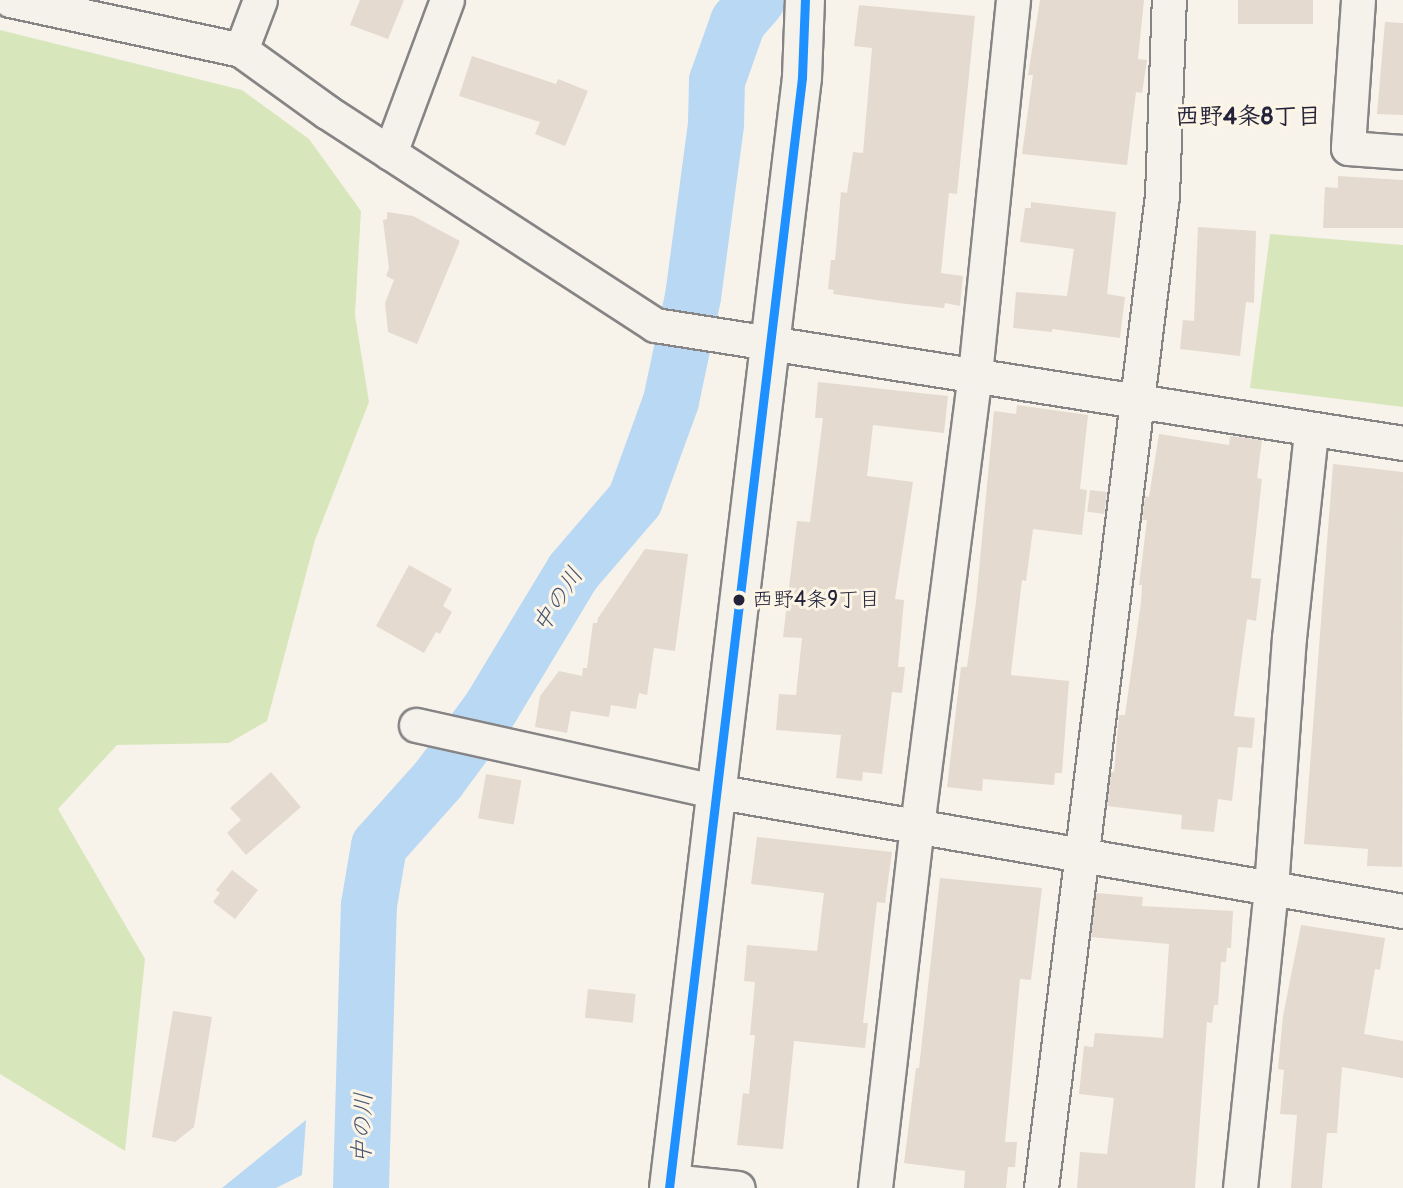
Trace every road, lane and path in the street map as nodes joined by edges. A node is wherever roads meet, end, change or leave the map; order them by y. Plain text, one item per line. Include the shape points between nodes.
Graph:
1 (10, 0) edge
2 (260, 0) edge
3 (447, 0) edge
4 (805, 0) edge
5 (1013, 0) edge
6 (1169, 0) edge
7 (1358, 0) edge
8 (241, 50) junction
9 (1403, 152) edge
10 (390, 153) junction
11 (769, 343) junction
12 (975, 374) junction
13 (1138, 402) junction
14 (1311, 431) junction
15 (1403, 443) edge
16 (416, 725) dead end
17 (715, 791) junction
18 (917, 826) junction
19 (1082, 855) junction
20 (1271, 888) junction
21 (1403, 911) edge
22 (669, 1184) edge
23 (738, 1188) edge
24 (875, 1188) edge
25 (1041, 1188) edge
26 (1240, 1188) edge

1 - 8 street
2 - 8 street
3 - 10 street
4 - 11 street via 803,77
5 - 12 street
6 - 13 street via 1162,195
7 - 9 street via 1348,148
8 - 10 street
10 - 11 street via 655,325
11 - 12 street
11 - 17 street
12 - 13 street
12 - 18 street
13 - 14 street
13 - 19 street
14 - 15 street
14 - 20 street via 1289,638
16 - 17 street
17 - 18 street
17 - 22 street
18 - 19 street
18 - 24 street
19 - 20 street
19 - 25 street
20 - 21 street
20 - 26 street
22 - 23 street

